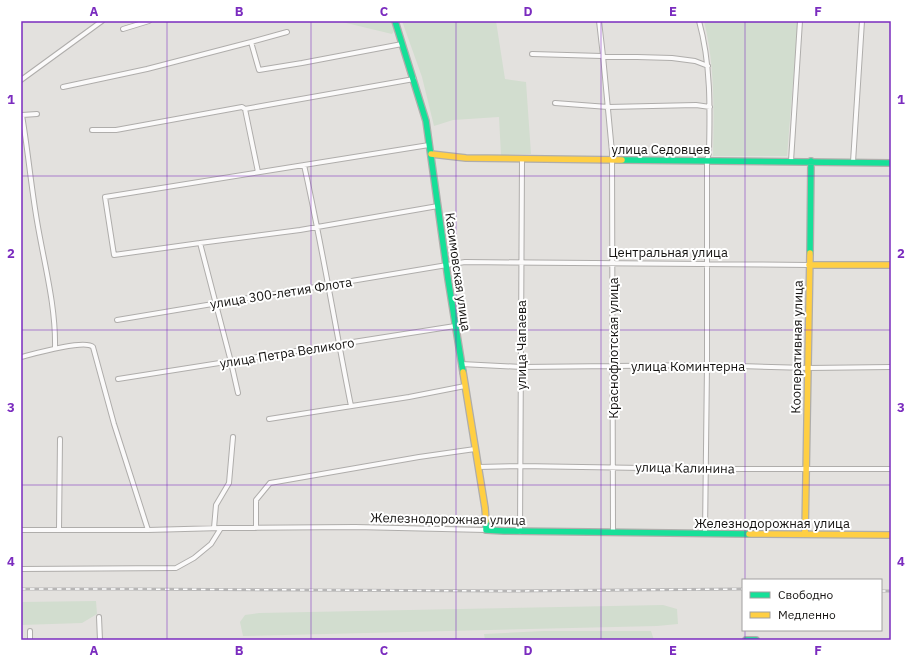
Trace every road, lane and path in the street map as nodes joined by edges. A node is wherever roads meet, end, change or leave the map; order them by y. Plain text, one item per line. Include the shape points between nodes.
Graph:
1 (102, 21) edge
2 (149, 21) edge
3 (395, 21) edge
4 (599, 21) edge
5 (700, 21) edge
6 (800, 21) edge
7 (862, 21) edge
8 (123, 29) dead end
9 (287, 32) dead end
10 (251, 42) junction
11 (402, 44) junction
12 (532, 54) dead end
13 (604, 56) junction
14 (708, 66) junction
15 (414, 79) junction
16 (21, 80) edge
17 (63, 87) dead end
18 (555, 103) dead end
19 (608, 107) junction
20 (710, 107) junction
21 (245, 109) junction
22 (37, 114) dead end
23 (92, 130) dead end
24 (429, 145) junction
25 (431, 154) junction
26 (522, 159) junction
27 (612, 160) junction
28 (707, 160) junction
29 (791, 161) junction
30 (810, 161) junction
31 (853, 162) junction
32 (891, 163) edge
33 (304, 165) junction
34 (258, 172) junction
35 (438, 206) junction
36 (318, 227) junction
37 (200, 242) junction
38 (522, 262) junction
39 (613, 263) junction
40 (708, 264) junction
41 (445, 265) junction
42 (809, 265) junction
43 (891, 265) edge
44 (328, 285) junction
45 (215, 304) junction
46 (117, 320) dead end
47 (455, 326) junction
48 (338, 345) junction
49 (54, 348) junction
50 (21, 357) edge
51 (231, 362) junction
52 (461, 364) junction
53 (707, 365) junction
54 (522, 366) junction
55 (612, 366) junction
56 (891, 367) edge
57 (808, 368) junction
58 (118, 379) dead end
59 (465, 386) junction
60 (238, 393) dead end
61 (351, 406) junction
62 (270, 419) dead end
63 (232, 437) dead end
64 (60, 439) dead end
65 (475, 449) junction
66 (520, 466) junction
67 (613, 466) junction
68 (478, 467) junction
69 (705, 469) junction
70 (806, 469) junction
71 (891, 469) edge
72 (214, 528) junction
73 (220, 528) junction
74 (256, 528) junction
75 (21, 530) edge
76 (59, 530) junction
77 (148, 530) junction
78 (486, 530) junction
79 (520, 532) junction
80 (613, 532) junction
81 (705, 534) junction
82 (805, 534) junction
83 (891, 534) edge
84 (21, 569) edge
85 (99, 617) dead end
86 (30, 631) dead end
87 (30, 640) edge
88 (100, 640) edge
89 (746, 640) edge
90 (756, 640) edge

1 - 16 street
2 - 8 street
3 - 11 main road, Касимовская улица
4 - 13 street, Краснофлотская улица
5 - 14 street
6 - 29 street
7 - 31 street
9 - 10 street
10 - 11 street via 259,70
10 - 17 street via 147,69
11 - 15 main road, Касимовская улица
12 - 13 street
13 - 14 street via 672,58 695,61
13 - 19 street, Краснофлотская улица
14 - 20 street
15 - 21 street
15 - 24 main road, Касимовская улица via 424,111
18 - 19 street
19 - 20 street
19 - 27 street, Краснофлотская улица
20 - 28 street
21 - 23 street via 242,107 116,130
21 - 34 street
22 - 49 street via 22,115 53,313
24 - 25 main road, Касимовская улица
24 - 33 street
25 - 26 main road, улица Седовцев via 466,158
25 - 35 main road, Касимовская улица
26 - 27 main road, улица Седовцев
26 - 38 street, улица Чапаева
27 - 28 main road, улица Седовцев
27 - 39 street, Краснофлотская улица
28 - 29 main road, улица Седовцев
28 - 40 street
29 - 30 main road, улица Седовцев
30 - 31 main road, улица Седовцев
30 - 42 main road, Кооперативная улица
31 - 32 main road, улица Седовцев
33 - 34 street
33 - 36 street
34 - 37 street via 105,197 114,255
35 - 36 street
35 - 41 main road, Касимовская улица
36 - 37 street
36 - 44 street
37 - 45 street
38 - 39 street, Центральная улица
38 - 41 street, Центральная улица via 466,262
38 - 54 street, улица Чапаева
39 - 40 street, Центральная улица
39 - 55 street, Краснофлотская улица
40 - 42 street, Центральная улица
40 - 53 street
41 - 44 street, улица 300-летия Флота
41 - 47 main road, Касимовская улица
42 - 43 main road, Центральная улица
42 - 57 main road, Кооперативная улица
44 - 45 street, улица 300-летия Флота
44 - 48 street
45 - 46 street, улица 300-летия Флота
45 - 51 street
47 - 48 street, улица Петра Великого
47 - 52 main road, Касимовская улица
48 - 51 street, улица Петра Великого
48 - 61 street
49 - 50 street
49 - 77 street via 89,344 93,347 114,424
51 - 58 street, улица Петра Великого
51 - 60 street
52 - 54 street, улица Коминтерна
52 - 59 main road, Касимовская улица
53 - 55 street, улица Коминтерна
53 - 57 street, улица Коминтерна
53 - 69 street
54 - 55 street, улица Коминтерна
54 - 66 street, улица Чапаева
55 - 67 street, Краснофлотская улица
56 - 57 street, улица Коминтерна
57 - 70 main road, Кооперативная улица
59 - 61 street
59 - 65 main road, Касимовская улица
61 - 62 street
63 - 72 street via 229,483 216,506
64 - 76 street
65 - 68 main road, Касимовская улица
65 - 74 street via 270,483 256,500
66 - 67 street, улица Калинина
66 - 68 street, улица Калинина
66 - 79 street, улица Чапаева
67 - 69 street, улица Калинина
67 - 80 street, Краснофлотская улица
68 - 78 main road, Касимовская улица
69 - 70 street, улица Калинина
69 - 81 street
70 - 71 street, улица Калинина
70 - 82 main road, Кооперативная улица
72 - 73 street, Железнодорожная улица
72 - 77 street, Железнодорожная улица
73 - 74 street, Железнодорожная улица
73 - 84 street via 211,544 176,568
74 - 78 street, Железнодорожная улица
75 - 76 street, Железнодорожная улица
76 - 77 street, Железнодорожная улица
78 - 79 main road, Железнодорожная улица
79 - 80 main road, Железнодорожная улица
80 - 81 main road, Железнодорожная улица
81 - 82 main road, Железнодорожная улица
82 - 83 main road, Железнодорожная улица
85 - 88 street
86 - 87 street
89 - 90 main road

